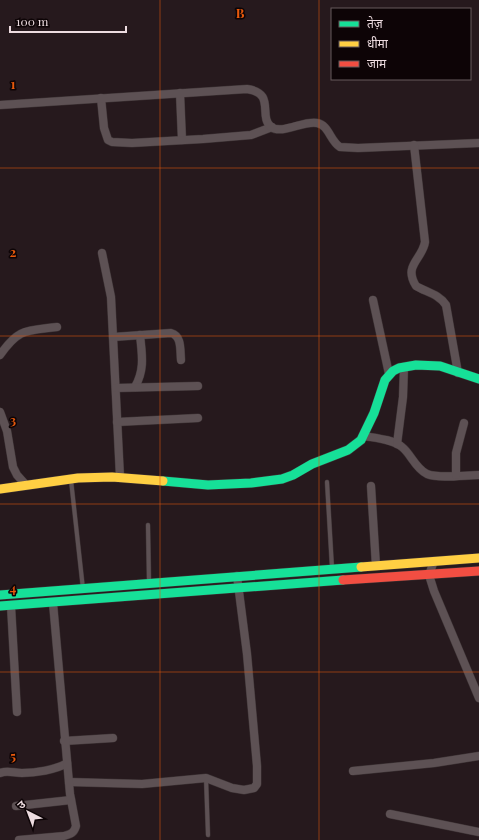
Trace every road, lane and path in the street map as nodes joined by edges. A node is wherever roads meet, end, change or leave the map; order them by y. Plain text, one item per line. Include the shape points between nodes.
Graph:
1 (180, 93) junction
2 (101, 98) junction
3 (0, 105) edge
4 (272, 127) junction
5 (182, 140) junction
6 (479, 143) edge
7 (414, 145) junction
8 (102, 253) dead end
9 (374, 300) dead end
10 (57, 326) dead end
11 (140, 335) junction
12 (113, 337) junction
13 (0, 355) edge
14 (181, 360) dead end
15 (404, 367) junction
16 (458, 373) junction
17 (389, 374) junction
18 (479, 379) edge
19 (198, 386) dead end
20 (136, 387) junction
21 (116, 388) junction
22 (0, 412) edge
23 (198, 418) dead end
24 (117, 422) junction
25 (464, 423) dead end
26 (364, 436) junction
27 (397, 444) junction
28 (456, 475) junction
29 (479, 475) edge
30 (120, 477) junction
31 (71, 479) junction
32 (328, 482) dead end
33 (26, 485) junction
34 (371, 486) dead end
35 (0, 489) edge
36 (148, 525) dead end
37 (479, 558) edge
38 (376, 566) junction
39 (333, 570) junction
40 (429, 571) junction
41 (479, 571) edge
42 (238, 582) junction
43 (149, 584) junction
44 (83, 589) junction
45 (0, 595) edge
46 (53, 603) junction
47 (0, 606) edge
48 (10, 606) junction
49 (479, 698) edge
50 (17, 712) dead end
51 (113, 738) dead end
52 (64, 741) junction
53 (479, 756) edge
54 (67, 763) junction
55 (353, 771) dead end
56 (0, 772) edge
57 (206, 778) junction
58 (69, 782) junction
59 (71, 800) junction
60 (16, 806) dead end
61 (390, 814) dead end
62 (479, 832) edge
63 (208, 835) dead end
64 (20, 840) edge

1 - 2 street
1 - 4 street via 254,90 262,96 268,123
1 - 5 street
2 - 3 street
2 - 5 street via 108,140
4 - 5 street via 251,135
4 - 7 street via 281,129 309,122 320,124 336,145 345,148
6 - 7 street
7 - 16 street via 425,242 422,252 411,268 411,275 416,286 438,297 446,305
8 - 12 street via 111,297
9 - 17 street
10 - 13 street via 16,335
11 - 12 street
11 - 14 street via 175,334 178,337
11 - 20 street via 142,370
12 - 21 street
15 - 16 street via 431,365
15 - 17 street
15 - 27 street
16 - 18 street
17 - 26 street
19 - 20 street
20 - 21 street
21 - 24 street
22 - 33 street via 7,430 13,467
23 - 24 street
24 - 30 street
25 - 28 street via 456,453
26 - 27 street
26 - 30 street via 348,450 312,464 293,475 268,481 208,484
27 - 28 street via 406,450 425,473
28 - 29 street
30 - 31 street
31 - 33 street
31 - 44 lane
32 - 39 lane
33 - 35 street
34 - 38 street
36 - 43 lane
37 - 40 street
38 - 39 street
38 - 40 street
39 - 42 street
40 - 41 street
40 - 42 street via 391,577
40 - 49 street via 442,612
42 - 43 street
42 - 46 street
42 - 57 street via 247,654 257,784 249,790 237,790
43 - 44 street
44 - 45 street
46 - 48 street
46 - 52 street
47 - 48 street
48 - 50 street
51 - 52 street
52 - 54 street
53 - 55 street
54 - 56 street via 48,770
54 - 58 street
57 - 58 street via 142,784
57 - 63 lane
58 - 59 street
59 - 60 street
59 - 64 street via 76,822 71,834
61 - 62 street

